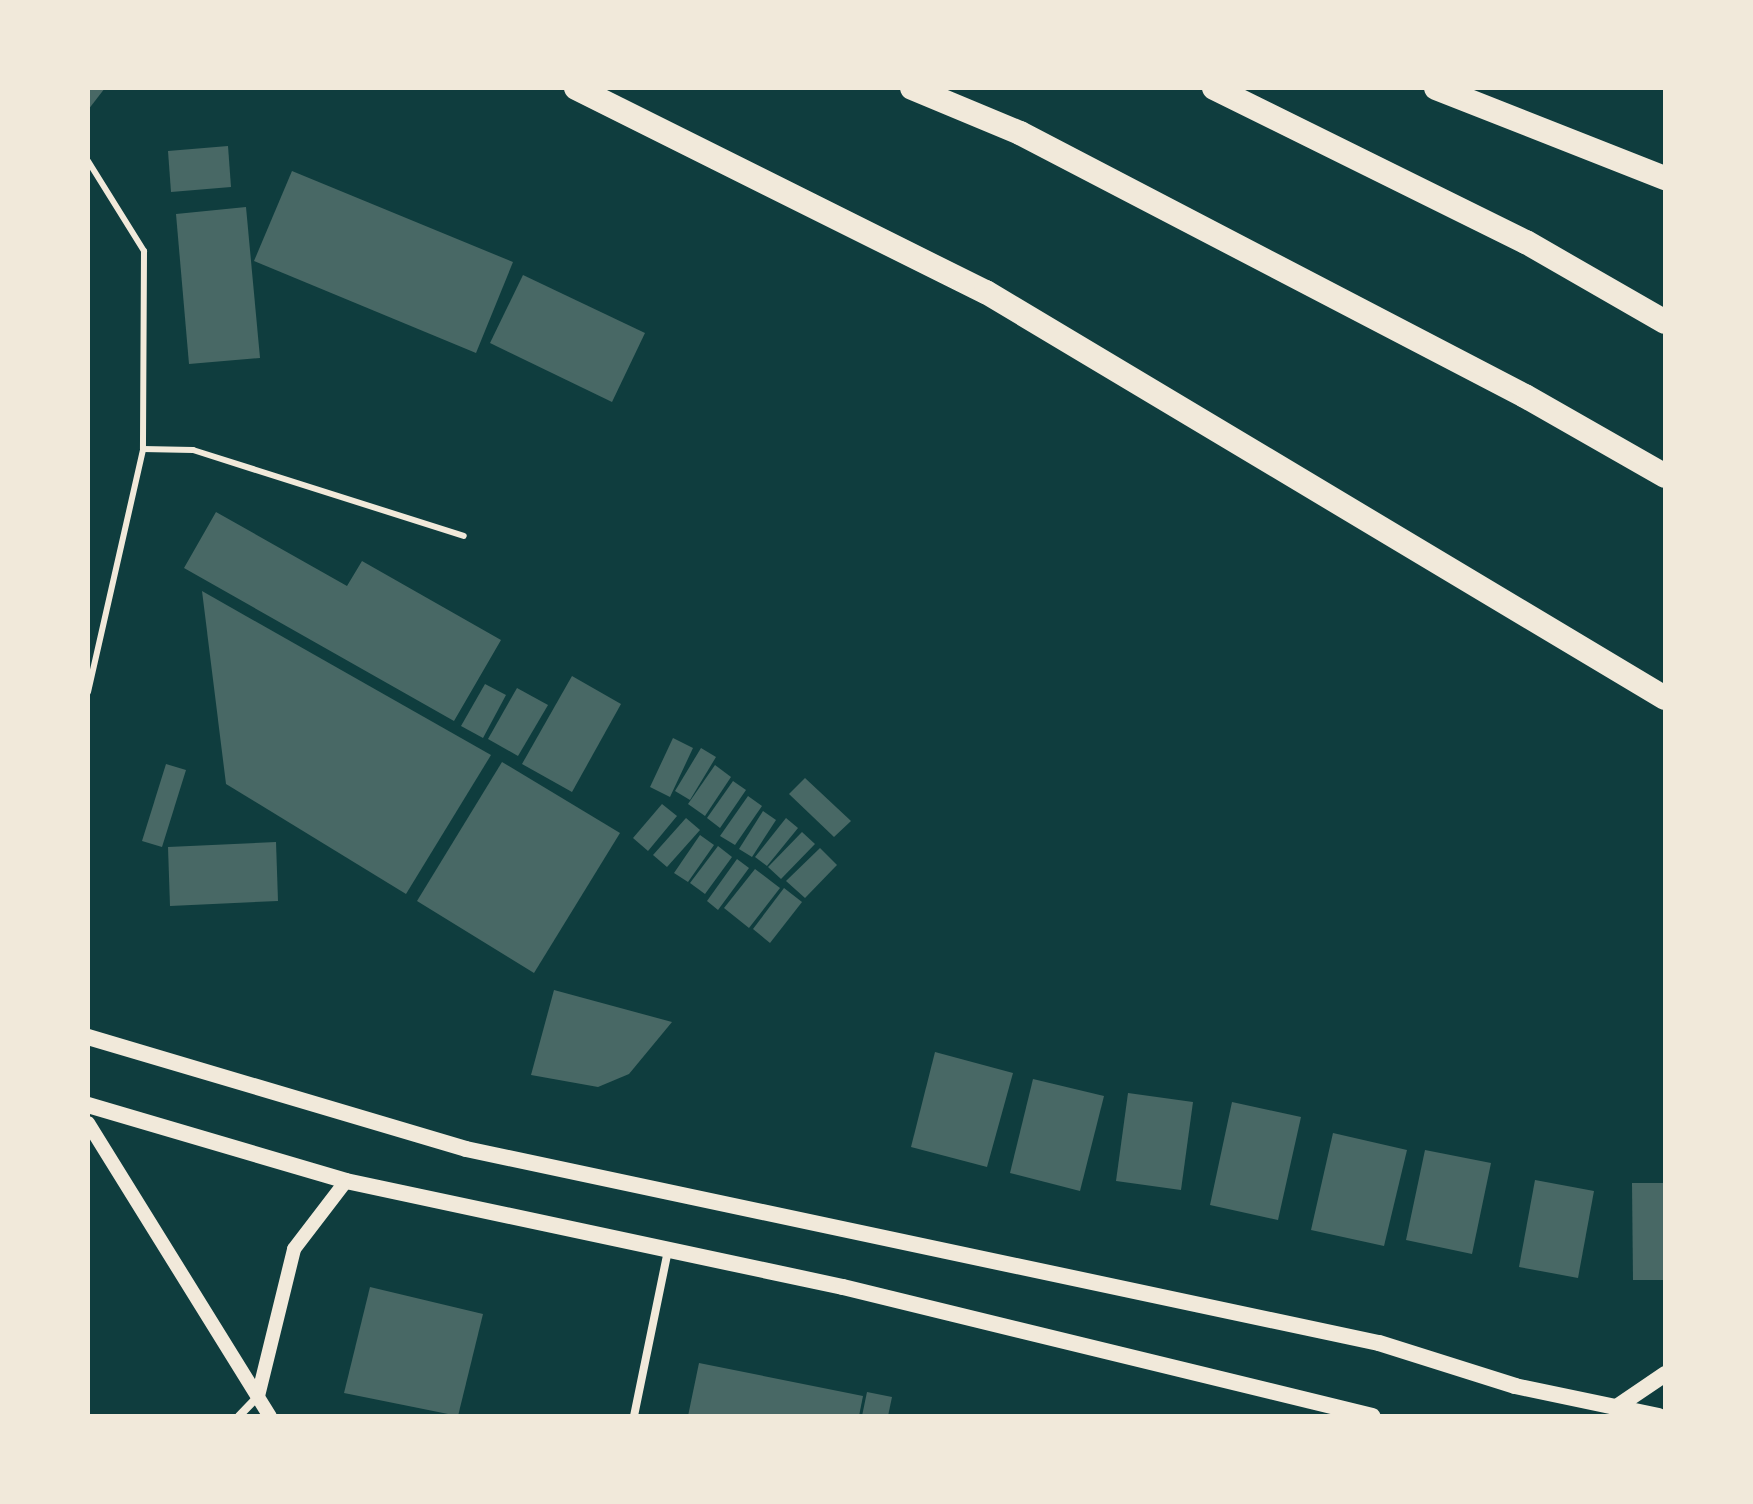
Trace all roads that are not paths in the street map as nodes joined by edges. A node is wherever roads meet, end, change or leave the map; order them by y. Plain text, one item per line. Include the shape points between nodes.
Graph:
1 (576, 88) edge
2 (912, 88) edge
3 (1214, 88) edge
4 (1436, 88) edge
5 (88, 161) edge
6 (1665, 178) edge
7 (1665, 322) edge
8 (143, 449) junction
9 (1665, 476) edge
10 (464, 536) dead end
11 (88, 692) edge
12 (1665, 698) edge
13 (88, 1037) edge
14 (88, 1105) edge
15 (88, 1123) edge
16 (346, 1181) junction
17 (669, 1250) junction
18 (1665, 1374) edge
19 (258, 1396) junction
20 (1611, 1412) edge
21 (239, 1416) edge
22 (270, 1416) edge
23 (634, 1416) edge
24 (1372, 1416) edge
25 (1659, 1416) edge

1 - 12 highway via 986,292
2 - 9 highway via 1020,133 1525,396
3 - 7 highway via 1526,242
4 - 6 highway
5 - 8 lane via 144,251
8 - 10 lane via 193,450
8 - 11 lane
13 - 20 main road via 466,1149 1379,1343
14 - 16 main road
15 - 19 street
16 - 17 main road
16 - 19 street via 294,1249
17 - 23 street
17 - 24 main road
18 - 20 main road
19 - 21 street
19 - 22 street
20 - 25 main road

